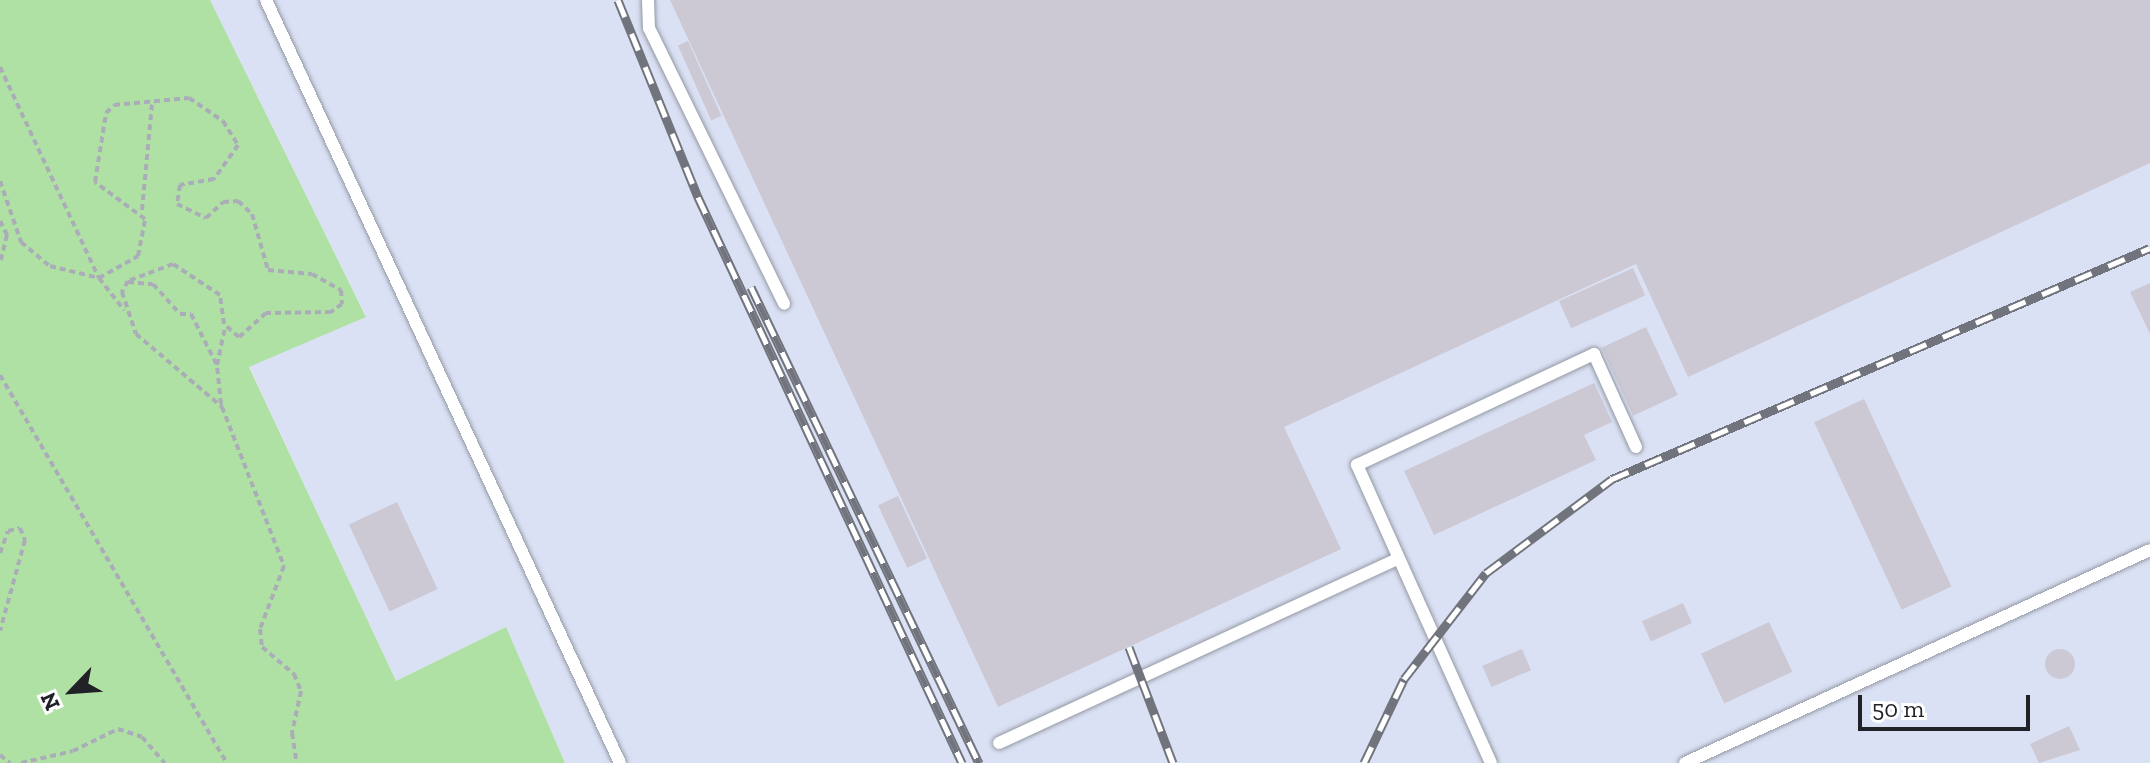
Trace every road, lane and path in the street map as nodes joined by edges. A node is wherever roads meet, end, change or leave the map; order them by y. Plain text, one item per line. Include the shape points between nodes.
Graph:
1 (266, 0) edge
2 (648, 0) edge
3 (0, 67) edge
4 (152, 104) junction
5 (0, 181) edge
6 (142, 210) junction
7 (0, 221) edge
8 (0, 263) edge
9 (99, 278) junction
10 (128, 281) junction
11 (784, 304) dead end
12 (126, 311) junction
13 (224, 324) junction
14 (217, 365) junction
15 (0, 375) edge
16 (222, 407) junction
17 (1636, 447) dead end
18 (2150, 550) edge
19 (0, 553) edge
20 (1398, 559) junction
21 (0, 631) edge
22 (999, 743) dead end
23 (0, 755) edge
24 (10, 763) edge
25 (21, 763) edge
26 (165, 763) edge
27 (227, 763) edge
28 (297, 763) edge
29 (620, 763) edge
30 (1491, 763) edge
31 (1685, 763) edge

1 - 29 lane
2 - 11 lane via 649,28
3 - 9 path
4 - 6 path
4 - 6 path via 106,113 95,172 103,192
4 - 13 path via 189,98 236,137 236,154 214,179 180,185 177,204 206,218 223,202 238,201 252,214 268,270 312,274 344,297 331,312 266,313 239,337
5 - 9 path via 21,242 50,266
6 - 9 path via 138,256
7 - 8 path via 7,235
9 - 12 path
10 - 12 path
10 - 13 path via 173,264 220,295
10 - 14 path via 153,284 180,314 191,314
12 - 16 path via 153,352
13 - 14 path
14 - 16 path
15 - 27 path
16 - 28 path via 284,566 260,629 262,647 294,674 301,691 292,733
17 - 20 lane via 1594,354 1385,451 1357,465
18 - 31 lane
19 - 21 path via 8,531 20,528 25,540
20 - 22 lane
20 - 30 lane
23 - 24 path
25 - 26 path via 73,751 118,729 142,737

